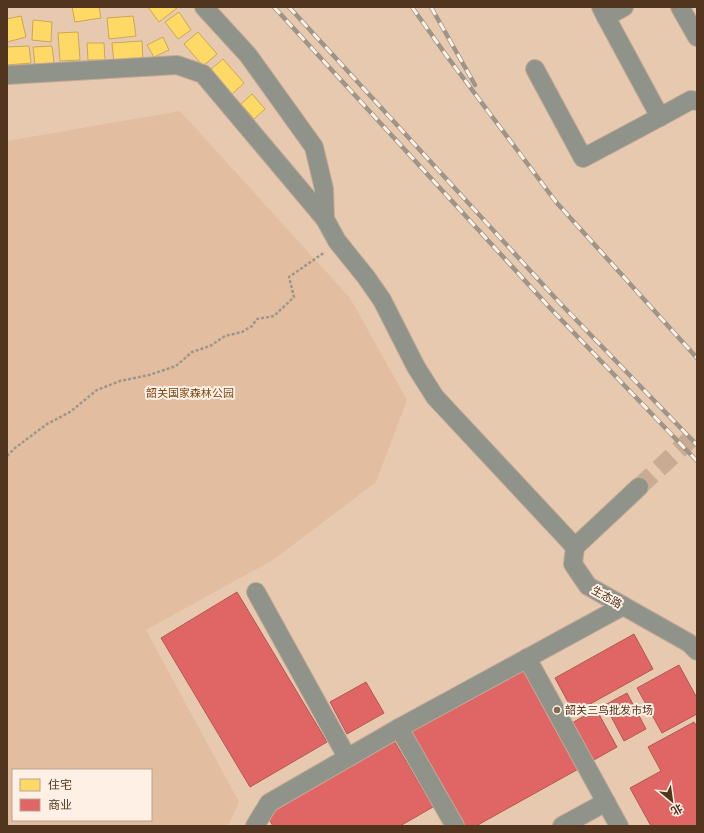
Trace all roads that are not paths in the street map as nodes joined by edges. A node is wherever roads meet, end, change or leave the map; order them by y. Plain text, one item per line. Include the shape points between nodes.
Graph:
1 (204, 7) edge
2 (624, 7) edge
3 (680, 7) edge
4 (604, 12) edge
5 (697, 36) edge
6 (535, 69) dead end
7 (7, 75) edge
8 (697, 101) edge
9 (660, 117) junction
10 (325, 219) junction
11 (639, 487) tunnel mouth
12 (575, 547) junction
13 (256, 592) dead end
14 (623, 606) junction
15 (697, 651) edge
16 (527, 658) junction
17 (399, 728) junction
18 (347, 757) junction
19 (606, 802) junction
20 (255, 826) edge
21 (455, 826) edge
22 (562, 826) edge
23 (619, 826) edge

1 - 10 street via 248,55 314,148 324,189
2 - 4 street
3 - 5 street
4 - 9 street
6 - 9 street via 582,158
7 - 10 street via 177,65 203,74
8 - 9 street via 691,100
10 - 12 street via 338,241 382,300 416,367 435,397
11 - 12 street
12 - 14 street, 生态路 via 573,564 588,586
13 - 18 street
14 - 15 street, 生态路 via 689,643
14 - 16 street
16 - 17 street
16 - 19 street
17 - 18 street
17 - 21 street
18 - 20 street via 269,803
19 - 22 street
19 - 23 street

